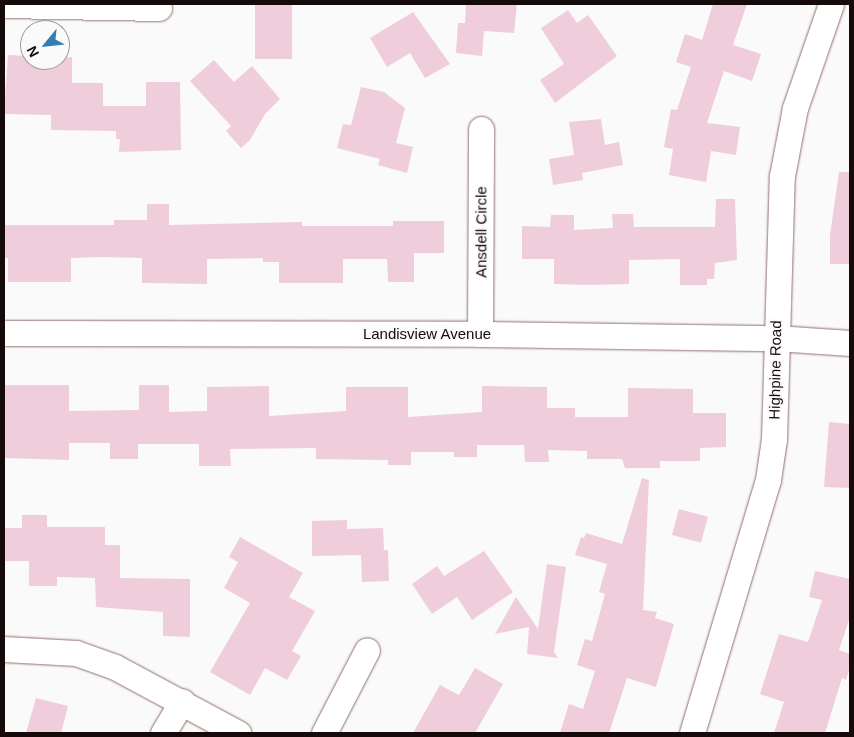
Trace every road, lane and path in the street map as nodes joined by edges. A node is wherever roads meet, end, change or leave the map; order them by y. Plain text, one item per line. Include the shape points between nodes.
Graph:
1 (831, 4) edge
2 (4, 5) edge
3 (159, 8) dead end
4 (481, 129) dead end
5 (4, 333) edge
6 (480, 334) junction
7 (776, 338) junction
8 (850, 342) edge
9 (4, 649) edge
10 (367, 650) dead end
11 (182, 701) junction
12 (163, 733) edge
13 (238, 733) edge
14 (324, 733) edge
15 (692, 733) edge

1 - 7 street, Highpine Road via 795,108 782,176
2 - 3 street
4 - 6 street, Ansdell Circle
5 - 6 street, Landisview Avenue
6 - 7 street, Landisview Avenue
7 - 8 street, Landisview Avenue
7 - 15 street, Highpine Road via 774,438 768,480
9 - 11 street via 76,654 115,666
10 - 14 street
11 - 12 street
11 - 13 street

